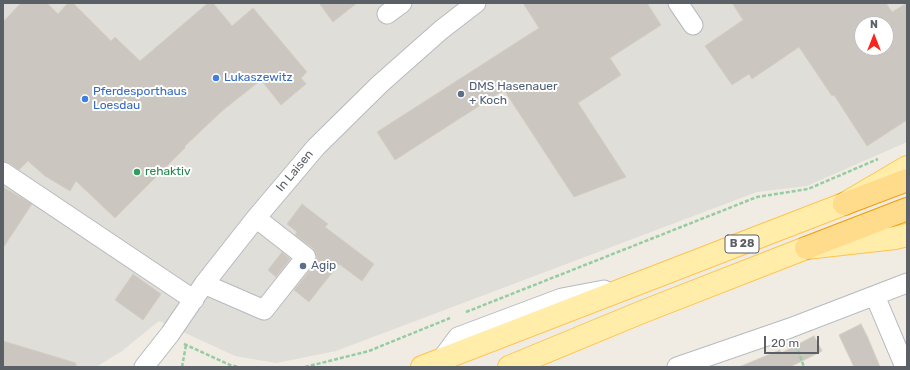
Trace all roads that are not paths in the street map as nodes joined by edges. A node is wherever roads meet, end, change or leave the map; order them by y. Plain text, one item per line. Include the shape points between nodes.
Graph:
1 (402, 3) edge
2 (476, 3) edge
3 (678, 3) edge
4 (387, 14) dead end
5 (693, 26) dead end
6 (907, 167) edge
7 (3, 172) edge
8 (907, 180) edge
9 (844, 204) junction
10 (907, 209) edge
11 (256, 218) junction
12 (907, 235) edge
13 (806, 248) junction
14 (907, 283) edge
15 (204, 284) junction
16 (875, 296) junction
17 (194, 300) junction
18 (157, 358) edge
19 (431, 364) edge
20 (144, 367) edge
21 (509, 367) edge
22 (677, 367) edge
23 (905, 367) edge

1 - 4 street
2 - 11 street, In Laisen via 380,84 316,147
3 - 5 street
6 - 9 main road
7 - 17 street
8 - 9 highway, B 28
9 - 19 main road, B 28
10 - 13 highway, B 28
11 - 15 street, In Laisen
11 - 15 street via 306,257 264,310
12 - 13 main road
13 - 21 main road, B 28
14 - 16 street
15 - 17 street, In Laisen
16 - 22 street
16 - 23 street
17 - 18 street, In Laisen
18 - 20 street, In Laisen

